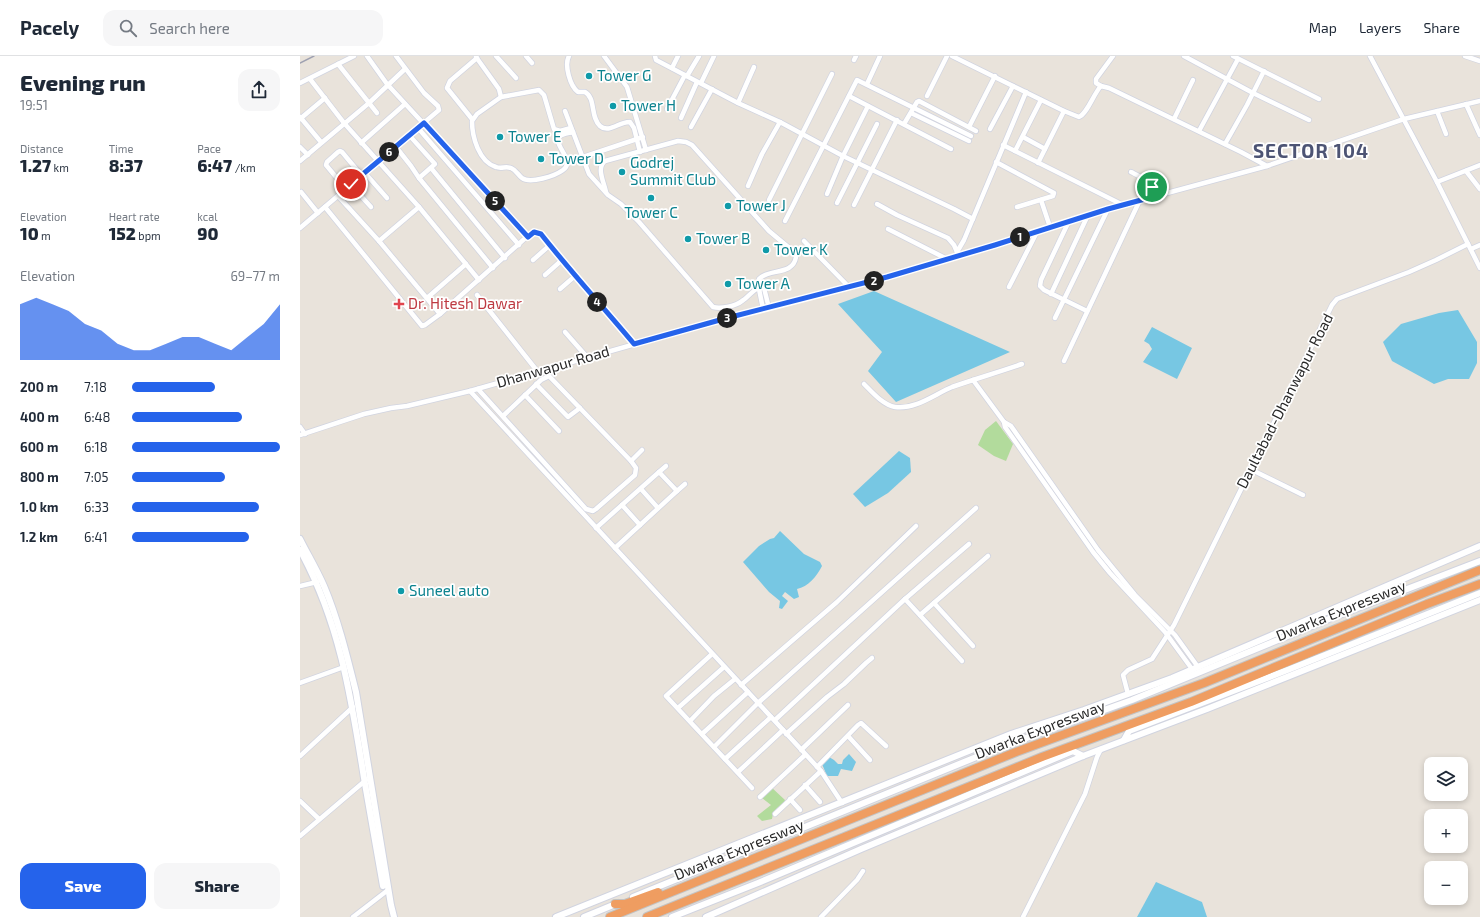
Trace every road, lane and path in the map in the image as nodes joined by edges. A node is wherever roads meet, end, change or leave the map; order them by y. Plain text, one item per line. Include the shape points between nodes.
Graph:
1 (354, 56) edge
2 (366, 56) edge
3 (396, 56) edge
4 (496, 56) edge
5 (526, 56) edge
6 (569, 56) edge
7 (604, 56) edge
8 (655, 56) edge
9 (678, 56) edge
10 (699, 56) edge
11 (714, 56) edge
12 (880, 56) edge
13 (947, 56) edge
14 (952, 56) edge
15 (1113, 56) edge
16 (1184, 56) edge
17 (1370, 56) edge
18 (1465, 56) edge
19 (476, 57) edge
20 (1236, 57) edge
21 (1480, 61) edge
22 (532, 63) dead end
23 (338, 64) junction
24 (754, 67) dead end
25 (672, 68) junction
26 (405, 69) junction
27 (1264, 71) junction
28 (832, 74) dead end
29 (686, 76) junction
30 (994, 76) junction
31 (310, 78) junction
32 (516, 78) dead end
33 (1227, 79) junction
34 (1193, 80) dead end
35 (300, 83) edge
36 (699, 83) junction
37 (387, 84) junction
38 (866, 84) junction
39 (1013, 86) junction
40 (1101, 86) junction
41 (712, 89) junction
42 (1026, 92) junction
43 (1253, 92) junction
44 (850, 96) junction
45 (927, 96) dead end
46 (501, 97) junction
47 (325, 98) junction
48 (1041, 100) junction
49 (1319, 100) dead end
50 (1480, 101) edge
51 (369, 103) junction
52 (738, 103) junction
53 (405, 104) junction
54 (1466, 104) junction
55 (868, 106) junction
56 (914, 107) junction
57 (667, 108) dead end
58 (565, 111) dead end
59 (1064, 111) junction
60 (1437, 111) junction
61 (377, 113) dead end
62 (911, 113) junction
63 (300, 118) edge
64 (681, 118) dead end
65 (472, 119) junction
66 (1174, 119) junction
67 (897, 120) junction
68 (1309, 120) dead end
69 (1404, 120) junction
70 (780, 122) junction
71 (344, 123) junction
72 (424, 123) junction
73 (877, 124) dead end
74 (904, 124) junction
75 (691, 127) dead end
76 (969, 127) junction
77 (418, 128) junction
78 (990, 129) dead end
79 (572, 130) junction
80 (976, 131) dead end
81 (1199, 131) junction
82 (1446, 134) dead end
83 (409, 135) junction
84 (803, 135) junction
85 (1480, 135) edge
86 (971, 136) dead end
87 (643, 137) junction
88 (1023, 137) junction
89 (636, 139) junction
90 (970, 141) dead end
91 (321, 142) junction
92 (361, 143) junction
93 (1225, 144) junction
94 (1003, 145) junction
95 (300, 146) edge
96 (823, 146) junction
97 (396, 147) junction
98 (951, 149) dead end
99 (1045, 149) junction
100 (646, 150) junction
101 (1016, 151) junction
102 (640, 152) junction
103 (308, 155) junction
104 (843, 156) junction
105 (583, 157) junction
106 (300, 161) edge
107 (378, 161) junction
108 (996, 162) junction
109 (1038, 162) junction
110 (857, 163) junction
111 (1480, 165) edge
112 (1267, 166) junction
113 (431, 168) junction
114 (872, 171) junction
115 (1466, 171) junction
116 (1131, 172) dead end
117 (363, 174) junction
118 (419, 178) junction
119 (1438, 182) junction
120 (351, 184) junction
121 (748, 186) dead end
122 (346, 189) junction
123 (1480, 189) edge
124 (302, 192) dead end
125 (606, 192) junction
126 (827, 194) dead end
127 (338, 196) junction
128 (1156, 196) junction
129 (387, 198) dead end
130 (769, 200) dead end
131 (1041, 200) junction
132 (1138, 202) junction
133 (837, 203) dead end
134 (877, 204) dead end
135 (854, 205) dead end
136 (1123, 205) junction
137 (325, 207) junction
138 (371, 207) dead end
139 (419, 207) junction
140 (1017, 207) dead end
141 (1108, 209) junction
142 (318, 213) junction
143 (1088, 215) junction
144 (973, 219) junction
145 (786, 221) dead end
146 (1069, 222) junction
147 (300, 228) edge
148 (1050, 228) junction
149 (888, 229) dead end
150 (1037, 232) junction
151 (528, 237) junction
152 (379, 241) junction
153 (804, 241) dead end
154 (1468, 244) junction
155 (519, 245) junction
156 (550, 245) junction
157 (1480, 245) edge
158 (1471, 249) junction
159 (958, 254) junction
160 (504, 258) junction
161 (947, 259) junction
162 (533, 260) dead end
163 (562, 260) junction
164 (466, 264) junction
165 (493, 268) junction
166 (1480, 268) edge
167 (545, 274) dead end
168 (575, 276) junction
169 (479, 280) junction
170 (1009, 286) dead end
171 (760, 287) junction
172 (849, 287) junction
173 (560, 289) dead end
174 (1051, 294) junction
175 (477, 295) dead end
176 (427, 298) junction
177 (1064, 300) junction
178 (769, 308) junction
179 (763, 309) junction
180 (1087, 311) junction
181 (440, 314) junction
182 (1055, 318) dead end
183 (565, 332) dead end
184 (634, 344) junction
185 (587, 357) junction
186 (1064, 361) dead end
187 (1022, 364) dead end
188 (537, 373) junction
189 (540, 380) junction
190 (972, 380) junction
191 (536, 384) junction
192 (864, 384) dead end
193 (478, 389) junction
194 (470, 391) junction
195 (525, 395) junction
196 (580, 408) junction
197 (503, 416) junction
198 (300, 427) edge
199 (559, 431) dead end
200 (303, 434) edge
201 (642, 450) dead end
202 (631, 461) junction
203 (666, 466) dead end
204 (1250, 469) junction
205 (659, 472) junction
206 (685, 484) dead end
207 (641, 488) junction
208 (677, 491) junction
209 (1303, 494) dead end
210 (1060, 501) junction
211 (622, 505) junction
212 (658, 508) junction
213 (976, 508) dead end
214 (640, 525) junction
215 (916, 526) dead end
216 (596, 528) junction
217 (300, 539) edge
218 (968, 544) dead end
219 (1480, 546) edge
220 (615, 548) junction
221 (300, 550) edge
222 (988, 556) dead end
223 (1480, 561) edge
224 (1480, 570) edge
225 (317, 582) junction
226 (1480, 584) edge
227 (300, 586) edge
228 (1480, 593) edge
229 (905, 599) junction
230 (1480, 600) edge
231 (934, 603) junction
232 (331, 613) junction
233 (920, 615) junction
234 (1170, 630) junction
235 (1168, 635) junction
236 (1271, 635) junction
237 (1271, 643) junction
238 (974, 646) dead end
239 (712, 654) junction
240 (872, 658) dead end
241 (962, 661) dead end
242 (344, 667) junction
243 (724, 667) junction
244 (1195, 668) junction
245 (735, 679) junction
246 (300, 683) edge
247 (741, 685) junction
248 (748, 692) junction
249 (1128, 694) junction
250 (758, 703) junction
251 (848, 705) dead end
252 (356, 706) junction
253 (678, 708) junction
254 (773, 719) junction
255 (690, 721) junction
256 (784, 732) junction
257 (702, 734) junction
258 (848, 736) junction
259 (1124, 740) junction
260 (886, 746) dead end
261 (714, 747) junction
262 (1101, 749) junction
263 (801, 750) junction
264 (805, 755) junction
265 (300, 756) edge
266 (1083, 756) junction
267 (725, 759) junction
268 (870, 760) dead end
269 (819, 769) junction
270 (738, 772) junction
271 (367, 780) junction
272 (806, 785) junction
273 (752, 788) dead end
274 (760, 797) dead end
275 (790, 799) junction
276 (300, 800) edge
277 (820, 802) dead end
278 (842, 803) junction
279 (800, 810) dead end
280 (775, 814) dead end
281 (319, 819) junction
282 (300, 836) edge
283 (863, 871) dead end
284 (713, 875) junction
285 (716, 889) junction
286 (386, 891) junction
287 (615, 904) junction
288 (353, 917) edge
289 (390, 917) edge
290 (394, 917) edge
291 (556, 917) edge
292 (584, 917) edge
293 (610, 917) edge
294 (647, 917) edge
295 (659, 917) edge
296 (672, 917) edge
297 (706, 917) edge
298 (821, 917) edge
299 (1023, 917) edge

1 - 23 street
2 - 37 street
3 - 26 street
4 - 32 street
5 - 22 street
6 - 89 street via 567,62 574,89 590,96 600,126 609,128 630,122
7 - 87 street via 627,87
8 - 25 street via 656,60
9 - 25 street
10 - 29 street
11 - 36 street
12 - 38 street
13 - 45 street
14 - 30 street
15 - 40 street via 1095,81
16 - 33 street
17 - 69 street
18 - 21 street
19 - 46 street via 500,89
19 - 65 street via 450,81 447,88
20 - 27 street
20 - 33 street
23 - 31 street
23 - 51 street
24 - 52 street
25 - 29 street
26 - 37 street
26 - 72 street via 439,107 438,111
27 - 43 street
27 - 49 street
28 - 84 street
29 - 36 street
29 - 57 street
30 - 39 street
30 - 76 street
31 - 35 street
31 - 47 street
33 - 43 street
33 - 81 street
34 - 66 street
36 - 41 street
36 - 64 street
37 - 51 street
37 - 53 street
38 - 44 street via 857,80
38 - 56 street
39 - 42 street
39 - 78 street
40 - 59 street via 1082,117
40 - 66 street
41 - 52 street
41 - 75 street
42 - 48 street
42 - 94 street
43 - 68 street
43 - 93 street
44 - 55 street
44 - 96 street
46 - 65 street
46 - 79 street via 539,90 544,95 554,129
47 - 63 street
47 - 71 street
48 - 59 street
48 - 88 street
50 - 54 street, Dhanwapur Road
51 - 61 street
51 - 71 street
52 - 70 street
53 - 72 street
53 - 92 street
54 - 60 street, Dhanwapur Road
54 - 85 street
55 - 67 street
55 - 104 street
56 - 62 street
56 - 76 street via 919,101
56 - 86 street
58 - 79 street
59 - 99 street
60 - 69 street, Dhanwapur Road
60 - 82 street
62 - 74 street
62 - 90 street
63 - 91 street
65 - 79 street via 480,153 495,167 512,168 522,179 527,180 536,180 565,168 567,163 558,138
66 - 81 street
67 - 74 street
67 - 114 street
69 - 112 street, Dhanwapur Road
69 - 119 street
70 - 84 street
70 - 121 street
71 - 91 street
71 - 92 street
72 - 77 street
72 - 151 street
73 - 110 street
74 - 98 street
76 - 80 street
77 - 83 street
77 - 155 street
79 - 105 street
81 - 93 street
83 - 97 street
83 - 113 street via 435,162
84 - 96 street
84 - 130 street
87 - 89 street
87 - 100 street
88 - 99 street
88 - 101 street
89 - 102 street
89 - 105 street
91 - 103 street
92 - 107 street
93 - 112 street
94 - 101 street
94 - 108 street
95 - 103 street
96 - 104 street
96 - 145 street
97 - 107 street
97 - 118 street
99 - 109 street
100 - 102 street
100 - 171 street via 678,141 692,144 769,231 793,251 796,257 792,266 761,277
101 - 109 street
102 - 125 street via 603,163 600,169
103 - 106 street
104 - 110 street
104 - 126 street
105 - 125 street via 589,174
107 - 117 street
107 - 139 street
108 - 131 street via 1054,193 1053,196
108 - 144 street
109 - 136 street
110 - 114 street
110 - 133 street
111 - 115 street
112 - 128 street, Dhanwapur Road
113 - 118 street
113 - 160 street
114 - 135 street
114 - 144 street
115 - 119 street
115 - 123 street
116 - 128 street via 1148,183
117 - 120 street
117 - 122 street via 342,152 338,152 326,165
117 - 129 street
118 - 165 street
119 - 154 street
120 - 122 street
120 - 138 street
122 - 127 street
124 - 142 street
125 - 171 street via 639,222 714,307 738,304 752,290
127 - 137 street
127 - 152 street
128 - 132 street, Dhanwapur Road
131 - 140 street
131 - 148 street
132 - 136 street, Dhanwapur Road
132 - 180 street
134 - 159 street via 948,238
136 - 141 street, Dhanwapur Road
137 - 142 street
137 - 181 street via 422,326
139 - 152 street
139 - 164 street
141 - 143 street, Dhanwapur Road
141 - 177 street
142 - 147 street
143 - 146 street, Dhanwapur Road
143 - 174 street
144 - 159 street
146 - 148 street, Dhanwapur Road
146 - 174 street via 1040,283 1041,288
148 - 150 street, Dhanwapur Road
149 - 161 street
150 - 159 street, Dhanwapur Road
150 - 170 street
151 - 155 street
151 - 156 street via 531,233 537,232
152 - 176 street
153 - 172 street
154 - 158 street
154 - 204 street, Daultabad-Dhanwapur Road via 1409,272 1337,299
155 - 160 street
156 - 162 street
156 - 163 street
157 - 158 street
158 - 166 street
159 - 161 street, Dhanwapur Road
160 - 165 street
161 - 172 street, Dhanwapur Road
163 - 167 street
163 - 168 street
164 - 169 street
164 - 176 street
165 - 169 street
168 - 173 street
168 - 184 street
169 - 181 street
171 - 178 street via 764,288
171 - 179 street
172 - 178 street, Dhanwapur Road
174 - 177 street
175 - 188 street
176 - 181 street
177 - 180 street
177 - 182 street
178 - 179 street, Dhanwapur Road
179 - 184 street, Dhanwapur Road
180 - 186 street
183 - 185 street
184 - 185 street, Dhanwapur Road
185 - 188 street, Dhanwapur Road
187 - 190 street
188 - 189 street
188 - 193 street, Dhanwapur Road
189 - 191 street
189 - 196 street via 549,376 552,378
190 - 192 street via 916,404 900,407 884,402
190 - 210 street via 1004,422 1011,426
191 - 195 street
191 - 196 street via 568,417
193 - 194 street, Dhanwapur Road
193 - 197 street
194 - 200 street, Dhanwapur Road via 364,414
194 - 216 street
195 - 197 street
195 - 199 street
196 - 202 street
197 - 202 street via 589,510 596,510 635,475 636,468
198 - 200 street
201 - 202 street
203 - 205 street
204 - 209 street
204 - 234 street, Daultabad-Dhanwapur Road
205 - 207 street
205 - 208 street
206 - 208 street
207 - 211 street
207 - 212 street
208 - 212 street
210 - 234 street via 1117,574
210 - 235 street via 1093,552
211 - 214 street
211 - 216 street
212 - 214 street
213 - 250 street
214 - 220 street
215 - 247 street via 837,602
216 - 220 street
217 - 232 street via 320,577
218 - 229 street
219 - 236 street
220 - 239 street
221 - 225 street
222 - 231 street
223 - 237 street
224 - 284 highway, Dwarka Expressway via 1204,682 1016,752
225 - 227 street
225 - 232 street
226 - 285 highway, Dwarka Expressway via 1191,702 1042,757
228 - 259 street via 1129,731
229 - 233 street
229 - 254 street
230 - 259 street
231 - 233 street
231 - 238 street
232 - 242 street
232 - 252 street via 349,665
233 - 241 street
234 - 235 street, Daultabad-Dhanwapur Road
234 - 244 street
235 - 244 street
235 - 249 street, Daultabad-Dhanwapur Road via 1152,659 1123,675
236 - 237 street
236 - 244 street
237 - 287 street via 1132,700 996,749
239 - 243 street
239 - 253 street via 667,695
240 - 256 street
242 - 246 street
242 - 252 street
243 - 245 street
243 - 253 street
244 - 249 street
245 - 247 street
245 - 255 street
247 - 248 street
248 - 250 street
248 - 257 street
249 - 278 street via 1011,734
250 - 254 street
250 - 261 street
251 - 263 street
252 - 265 street
252 - 271 street
253 - 255 street
254 - 256 street
254 - 267 street
255 - 257 street
256 - 263 street
256 - 270 street
257 - 261 street
258 - 260 street via 861,723
258 - 268 street
258 - 269 street
259 - 262 street
261 - 267 street
262 - 266 street
262 - 299 street via 1085,794
263 - 264 street
264 - 269 street
264 - 274 street
266 - 296 street via 1073,751
266 - 297 street
267 - 270 street
269 - 272 street
269 - 278 street
270 - 273 street
271 - 281 street
271 - 286 street
272 - 275 street
272 - 277 street
275 - 279 street
275 - 280 street
276 - 281 street
278 - 291 street
281 - 282 street
283 - 298 street
284 - 287 highway via 697,877 625,904
284 - 293 highway, Dwarka Expressway
285 - 294 highway, Dwarka Expressway
285 - 295 highway via 712,896 706,899
286 - 288 street
286 - 289 street
286 - 290 street
287 - 292 street

